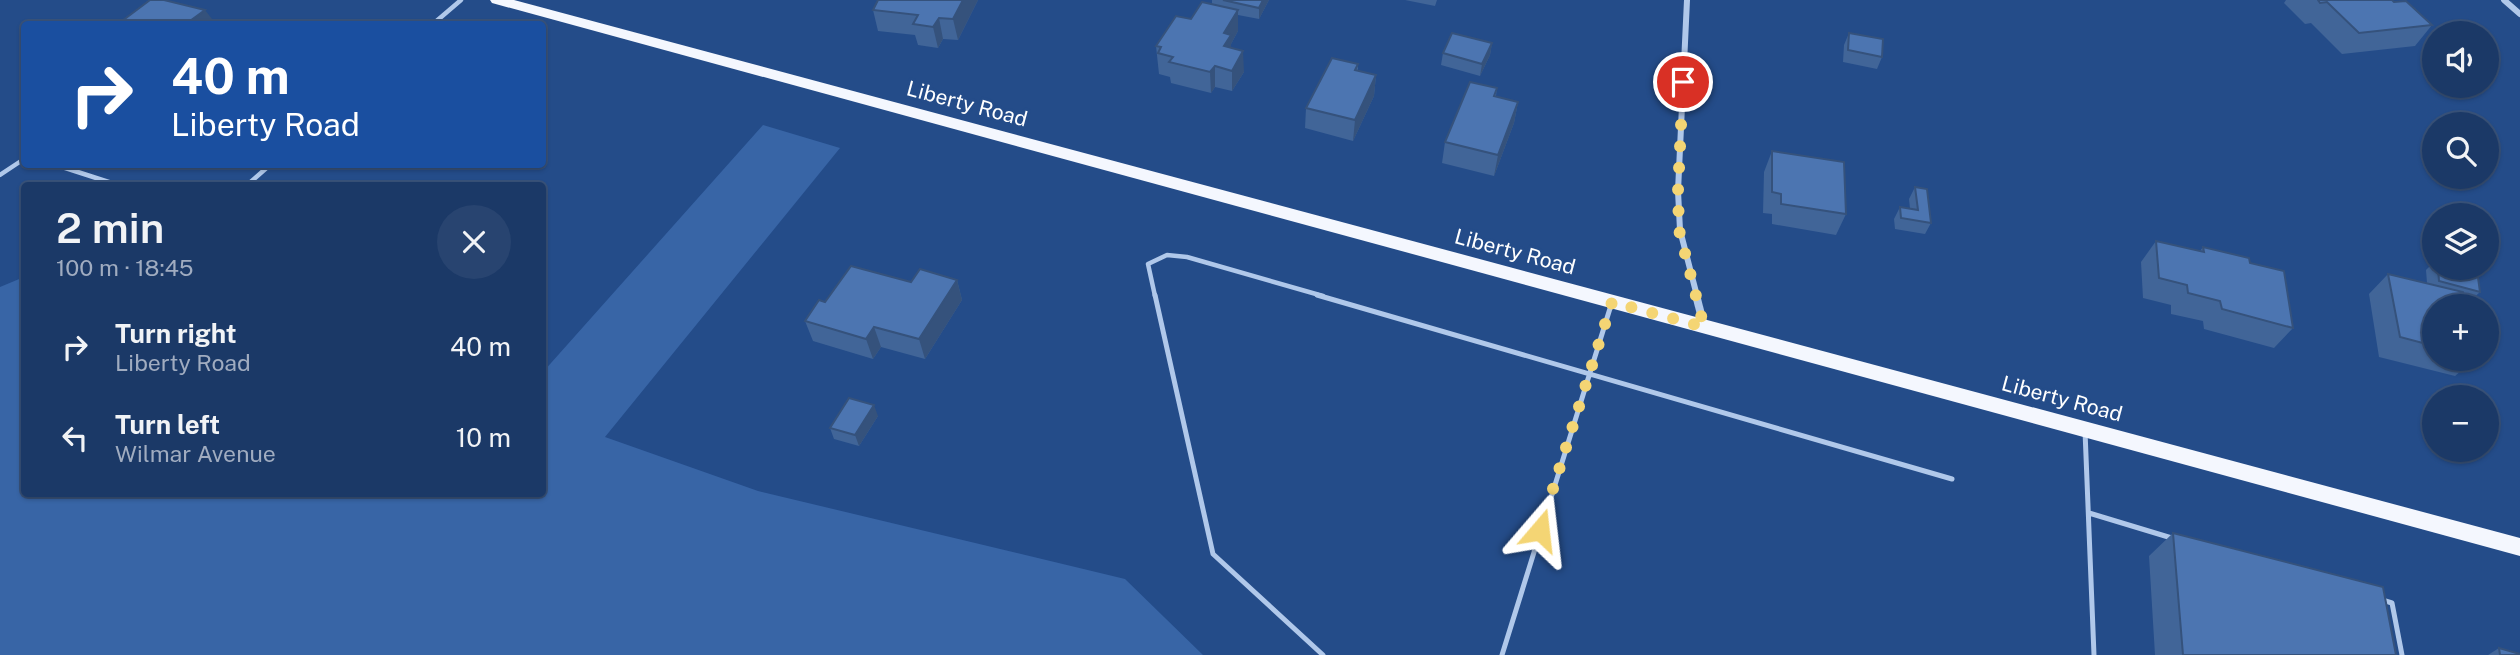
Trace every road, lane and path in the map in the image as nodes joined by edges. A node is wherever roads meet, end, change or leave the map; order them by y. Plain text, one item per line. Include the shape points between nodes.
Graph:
1 (461, 0) edge
2 (497, 0) edge
3 (1687, 0) edge
4 (2504, 0) edge
5 (2520, 14) edge
6 (436, 21) edge
7 (21, 161) edge
8 (65, 168) edge
9 (266, 168) edge
10 (0, 175) edge
11 (109, 182) edge
12 (251, 182) edge
13 (1612, 302) junction
14 (1704, 327) junction
15 (1590, 373) junction
16 (2085, 429) junction
17 (1952, 479) dead end
18 (2089, 513) junction
19 (2181, 541) edge
20 (2520, 547) edge
21 (2366, 595) edge
22 (1323, 655) edge
23 (1502, 655) edge
24 (2094, 655) edge
25 (2402, 655) edge

1 - 6 lane
2 - 13 main road, Liberty Road
3 - 14 street via 1679,230
4 - 5 street
7 - 10 lane
8 - 11 lane
9 - 12 lane
13 - 14 main road, Liberty Road
13 - 15 lane
14 - 16 main road, Liberty Road
15 - 17 lane
15 - 22 lane via 1187,257 1167,255 1148,264 1213,554
15 - 23 lane
16 - 18 lane
16 - 20 main road, Liberty Road
18 - 19 lane
18 - 24 lane
21 - 25 lane via 2392,603

